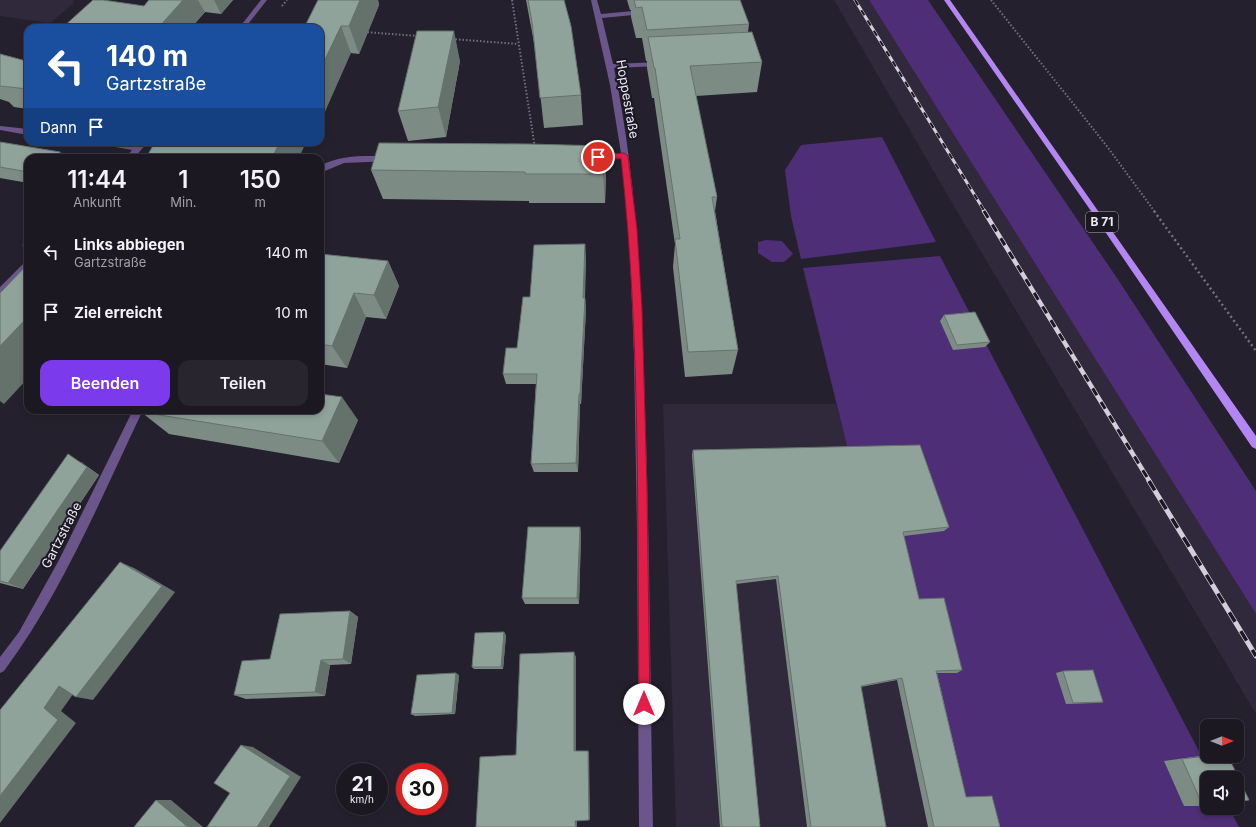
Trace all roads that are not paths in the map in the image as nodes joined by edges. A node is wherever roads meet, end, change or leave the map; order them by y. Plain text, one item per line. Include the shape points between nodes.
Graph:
1 (264, 0) edge
2 (594, 0) edge
3 (947, 0) edge
4 (652, 11) edge
5 (598, 16) junction
6 (245, 24) edge
7 (664, 63) edge
8 (610, 66) junction
9 (0, 128) edge
10 (24, 131) edge
11 (123, 146) edge
12 (141, 146) edge
13 (138, 149) junction
14 (134, 154) edge
15 (624, 156) junction
16 (583, 158) edge
17 (395, 159) edge
18 (324, 168) edge
19 (24, 268) edge
20 (0, 293) edge
21 (136, 414) edge
22 (1256, 444) edge
23 (0, 667) edge
24 (646, 827) edge

1 - 6 street
2 - 5 street, Hoppestraße
3 - 22 main road, B 71
4 - 5 street
5 - 8 street, Hoppestraße
7 - 8 street
8 - 15 street, Hoppestraße
9 - 10 street
11 - 13 street
12 - 13 street
13 - 14 street
15 - 16 street
15 - 24 street, Hoppestraße via 633,229 638,308
17 - 18 street via 343,161
19 - 20 street
21 - 23 street, Gartzstraße via 63,564 23,636

